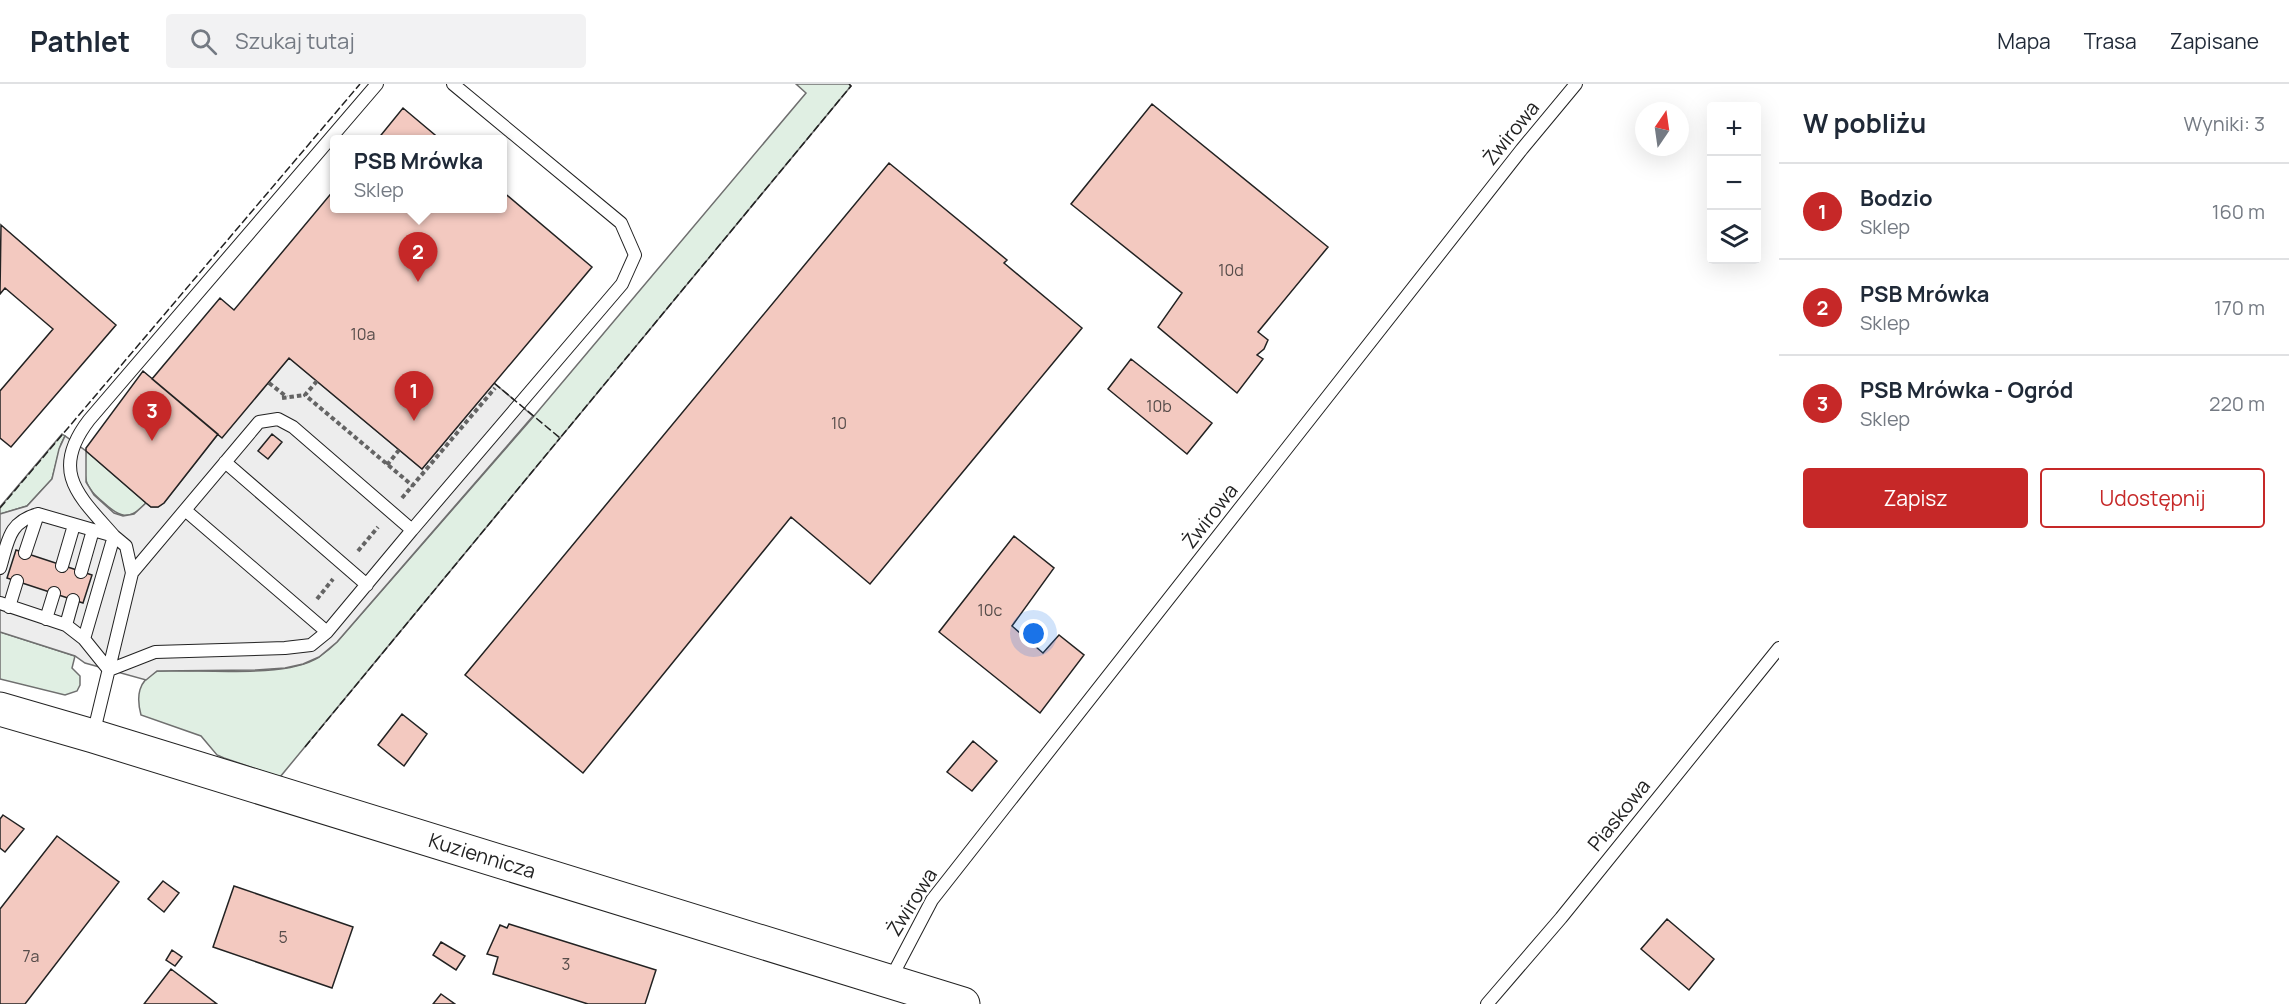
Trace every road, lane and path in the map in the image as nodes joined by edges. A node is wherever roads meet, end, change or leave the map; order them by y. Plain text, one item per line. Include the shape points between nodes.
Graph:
1 (378, 84) edge
2 (453, 84) edge
3 (1576, 84) edge
4 (334, 135) edge
5 (330, 140) edge
6 (317, 381) dead end
7 (268, 383) dead end
8 (495, 388) dead end
9 (287, 397) dead end
10 (399, 450) dead end
11 (225, 462) junction
12 (387, 465) junction
13 (185, 510) junction
14 (38, 514) junction
15 (74, 525) junction
16 (93, 530) junction
17 (412, 530) junction
18 (114, 536) junction
19 (25, 553) dead end
20 (62, 566) dead end
21 (0, 568) edge
22 (81, 572) dead end
23 (132, 573) junction
24 (16, 581) dead end
25 (367, 585) junction
26 (54, 593) dead end
27 (73, 600) dead end
28 (4, 605) edge
29 (46, 619) junction
30 (66, 625) junction
31 (327, 632) junction
32 (84, 639) junction
33 (1779, 648) edge
34 (109, 670) junction
35 (0, 709) edge
36 (93, 736) junction
37 (889, 981) junction
38 (963, 1004) edge
39 (1487, 1004) edge

1 - 4 lane
2 - 17 lane via 621,223 635,255 622,284
3 - 37 lane, Żwirowa via 932,900
5 - 18 lane via 81,431 72,453 71,477 76,492
6 - 12 path via 305,395
7 - 9 path
8 - 12 path via 413,486
10 - 12 path
11 - 13 lane
11 - 17 lane via 259,422 278,419 293,427
11 - 25 lane
13 - 23 lane
13 - 31 lane
14 - 15 lane
14 - 19 lane
14 - 21 lane via 16,524
15 - 16 lane
15 - 20 lane
16 - 18 lane
16 - 22 lane
17 - 25 lane
18 - 23 lane via 126,546
18 - 32 lane
23 - 34 lane
24 - 28 lane
25 - 31 lane
26 - 29 lane
27 - 30 lane
28 - 29 lane
29 - 30 lane
30 - 32 lane
31 - 34 lane via 311,645 155,652
32 - 34 lane
33 - 39 lane, Piaskowa
34 - 36 lane
35 - 36 main road, Kuziennicza
36 - 37 main road, Kuziennicza
37 - 38 main road, Kuziennicza

